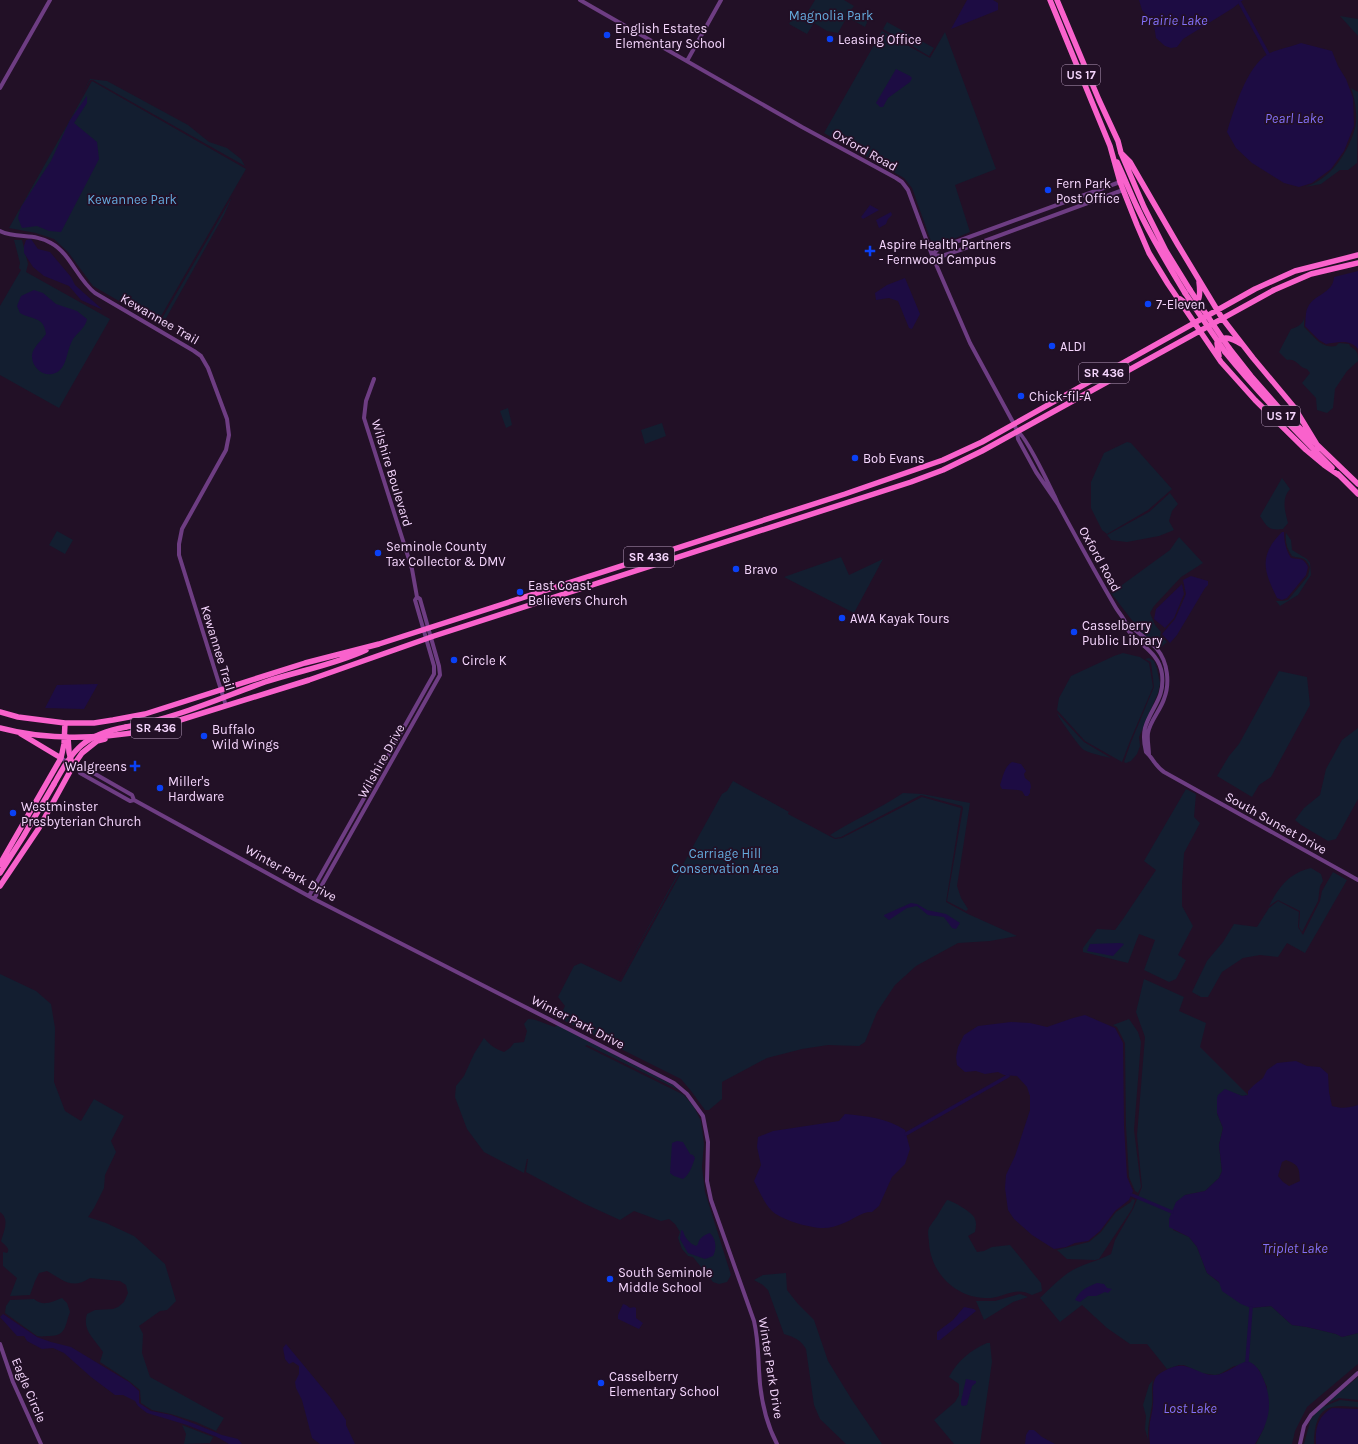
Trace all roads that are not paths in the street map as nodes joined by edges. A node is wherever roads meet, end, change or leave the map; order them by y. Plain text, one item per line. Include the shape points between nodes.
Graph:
1 (50, 0) edge
2 (580, 0) edge
3 (721, 0) edge
4 (1050, 0) edge
5 (1057, 0) edge
6 (687, 61) junction
7 (0, 88) edge
8 (1112, 151) junction
9 (1121, 152) junction
10 (1120, 182) junction
11 (1123, 190) junction
12 (1081, 195) junction
13 (1061, 203) junction
14 (1084, 204) junction
15 (1045, 208) junction
16 (1064, 212) junction
17 (1049, 218) junction
18 (0, 231) edge
19 (973, 235) junction
20 (977, 244) junction
21 (932, 255) junction
22 (1358, 255) edge
23 (1358, 263) edge
24 (1198, 279) junction
25 (1188, 292) junction
26 (1176, 297) junction
27 (1218, 310) junction
28 (1222, 318) junction
29 (1194, 323) junction
30 (1199, 330) junction
31 (1244, 346) junction
32 (1227, 350) junction
33 (1221, 361) junction
34 (374, 379) dead end
35 (1014, 424) junction
36 (1017, 431) junction
37 (1319, 448) junction
38 (944, 460) junction
39 (930, 464) junction
40 (936, 473) junction
41 (1340, 476) junction
42 (916, 480) junction
43 (1358, 484) edge
44 (1358, 494) edge
45 (718, 535) junction
46 (700, 541) junction
47 (708, 548) junction
48 (694, 553) junction
49 (566, 584) junction
50 (540, 592) junction
51 (545, 600) junction
52 (526, 606) junction
53 (426, 629) junction
54 (429, 638) junction
55 (379, 644) junction
56 (434, 666) junction
57 (439, 666) junction
58 (221, 691) junction
59 (223, 698) junction
60 (226, 706) junction
61 (2, 713) edge
62 (1, 719) dead end
63 (67, 723) junction
64 (0, 728) edge
65 (19, 733) junction
66 (119, 736) junction
67 (66, 738) junction
68 (61, 758) junction
69 (73, 766) junction
70 (1184, 783) joint
71 (368, 791) junction
72 (374, 794) junction
73 (333, 855) junction
74 (338, 858) junction
75 (0, 864) edge
76 (0, 873) edge
77 (1358, 880) edge
78 (0, 886) edge
79 (312, 898) junction
80 (0, 1344) edge
81 (1358, 1373) edge
82 (41, 1444) edge
83 (777, 1444) edge
84 (1300, 1444) edge

1 - 7 street
2 - 6 street, Oxford Road
3 - 6 street
4 - 8 main road, US 17
5 - 9 main road, US 17
6 - 21 street, Oxford Road via 902,182 910,196
8 - 10 main road
8 - 25 main road, US 17 via 1155,243 1166,263
9 - 24 main road via 1130,162
9 - 25 main road, US 17 via 1154,228
10 - 11 main road
10 - 12 street
11 - 14 street
11 - 26 main road via 1149,253
12 - 13 street
12 - 14 street
13 - 15 street
13 - 16 street
14 - 16 street
15 - 17 street
15 - 19 street
16 - 17 street
17 - 20 street
18 - 58 street, Kewannee Trail via 49,242 61,250 95,293 194,351 201,356 208,368 227,419 229,435 226,450 182,529 179,555
19 - 20 street
19 - 21 street via 939,248
20 - 21 street via 942,256
21 - 35 street, Oxford Road via 970,343
22 - 27 main road, SR 436 via 1295,271 1255,289
23 - 28 main road, SR 436 via 1311,274 1291,282
24 - 26 main road via 1200,297 1196,304 1187,304
24 - 27 main road
25 - 32 main road, US 17, bridge
26 - 29 main road
27 - 28 main road
27 - 29 main road, SR 436
28 - 30 main road, SR 436
28 - 31 main road
29 - 30 main road
29 - 35 main road, SR 436
30 - 33 main road
30 - 36 main road, SR 436
31 - 33 main road via 1230,338 1220,339 1217,348
31 - 37 main road via 1294,407
32 - 37 main road, US 17
32 - 41 main road, US 17 via 1246,378
33 - 41 main road via 1255,400 1306,450
34 - 53 street, Wilshire Boulevard via 366,401 364,418 412,569 417,597 415,600
35 - 36 street, Oxford Road
35 - 38 main road, SR 436
36 - 40 main road, SR 436
36 - 70 street, Oxford Road via 1018,439 1036,472 1058,504 1126,628 1154,654 1160,664 1163,682 1159,700 1148,721 1144,736 1146,752 1160,770
37 - 43 main road, US 17
38 - 39 main road, SR 436
38 - 40 main road
39 - 42 main road via 928,470
39 - 45 main road, SR 436
40 - 42 main road, SR 436
41 - 44 main road, US 17
42 - 47 main road, SR 436
45 - 46 main road, SR 436
45 - 47 main road
46 - 48 main road
46 - 49 main road, SR 436
47 - 48 main road, SR 436
48 - 51 main road, SR 436
49 - 50 main road, SR 436
49 - 51 main road
50 - 52 main road via 538,599
50 - 53 main road, SR 436
51 - 52 main road, SR 436
52 - 54 main road, SR 436
53 - 54 street, Wilshire Drive
53 - 55 main road, SR 436
54 - 56 street, Wilshire Drive
54 - 57 street, Wilshire Drive
54 - 60 main road, SR 436
55 - 58 main road, SR 436 via 307,663
55 - 59 main road via 349,657
56 - 57 street
56 - 71 street, Wilshire Drive via 432,678
57 - 72 street, Wilshire Drive via 440,675
58 - 59 street, Kewannee Trail
58 - 63 main road, SR 436 via 138,715 97,722
59 - 60 street, Kewannee Trail
59 - 76 main road, bridge via 171,716 111,730 85,742 71,755
60 - 66 main road, SR 436 via 145,731
61 - 62 main road
61 - 63 main road, SR 436
63 - 67 main road
64 - 65 main road, SR 436
65 - 67 main road, SR 436
65 - 68 main road, Winter Park Drive
66 - 67 main road, SR 436
66 - 69 main road via 97,741 89,746
67 - 68 main road
67 - 69 main road
68 - 69 street, Winter Park Drive
68 - 75 main road
69 - 78 main road via 39,828
69 - 79 street, Winter Park Drive via 79,769 83,767 132,795 134,800
70 - 77 street, South Sunset Drive
71 - 72 street
71 - 73 street, Wilshire Drive
72 - 74 street, Wilshire Drive
73 - 74 street
73 - 79 street, Wilshire Drive
74 - 79 street, Wilshire Drive
79 - 83 street, Winter Park Drive via 674,1083 693,1100 703,1116 707,1131 707,1181 711,1200 756,1329 762,1399
80 - 82 street, Eagle Circle via 13,1382
81 - 84 street via 1311,1415 1304,1426

